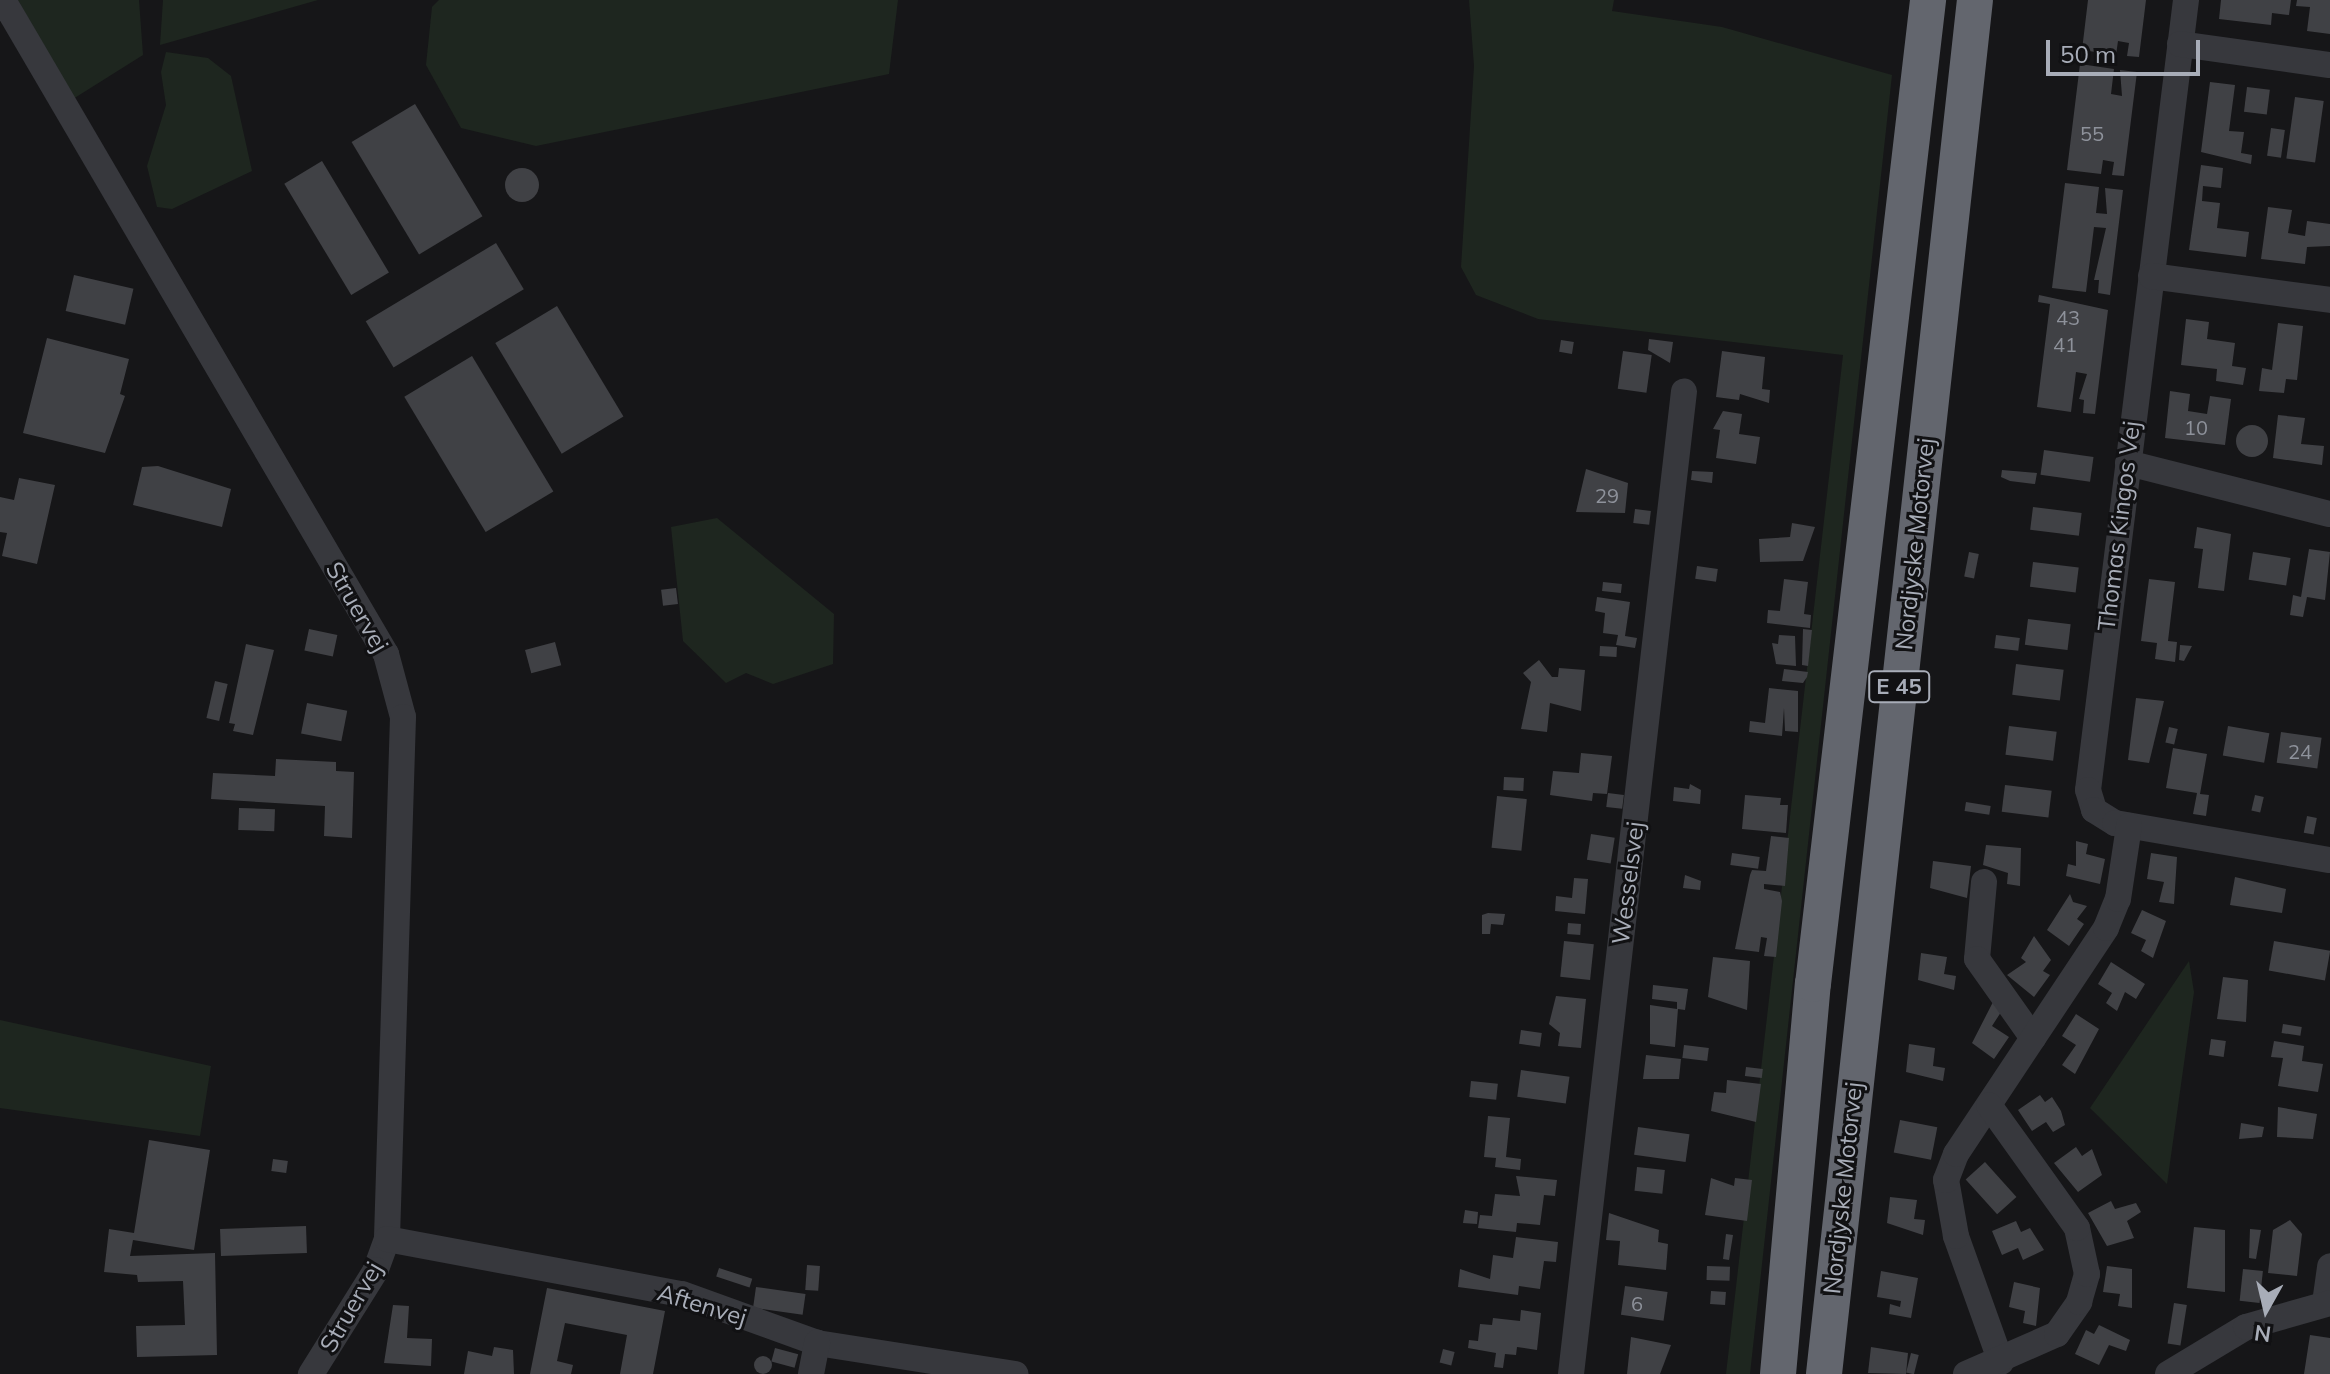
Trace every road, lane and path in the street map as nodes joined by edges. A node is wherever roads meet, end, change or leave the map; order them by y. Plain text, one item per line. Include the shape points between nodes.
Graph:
1 (3, 0) edge
2 (1928, 0) edge
3 (1975, 0) edge
4 (2186, 0) edge
5 (2180, 44) junction
6 (2330, 65) edge
7 (2151, 276) junction
8 (2330, 300) edge
9 (1684, 391) dead end
10 (2128, 463) junction
11 (2330, 514) edge
12 (2129, 826) junction
13 (2330, 860) edge
14 (1984, 882) dead end
15 (2033, 1038) junction
16 (1989, 1105) junction
17 (387, 1239) junction
18 (2330, 1266) edge
19 (2328, 1303) edge
20 (817, 1343) junction
21 (2001, 1362) junction
22 (311, 1374) edge
23 (811, 1374) edge
24 (1016, 1374) edge
25 (1571, 1374) edge
26 (1778, 1374) edge
27 (1824, 1374) edge
28 (1966, 1374) edge
29 (2168, 1374) edge

1 - 17 street, Struervej via 386,654 403,717
2 - 26 highway, Nordjyske Motorvej / E 45 via 1813,984
3 - 27 highway, Nordjyske Motorvej / E 45
4 - 5 street, Thomas Kingos Vej
5 - 6 street
5 - 7 street, Thomas Kingos Vej
7 - 8 street
7 - 10 street, Thomas Kingos Vej
9 - 25 street, Wesselsvej
10 - 11 street
10 - 12 street, Thomas Kingos Vej via 2088,790 2102,817
12 - 13 street, Thomas Kingos Vej
12 - 15 street via 2118,899 2106,928
14 - 15 street via 1977,959
15 - 16 street
16 - 21 street via 1956,1154 1947,1194
16 - 21 street via 2077,1228 2087,1274 2079,1302 2057,1334
17 - 20 street, Aftenvej via 682,1294
17 - 22 street, Struervej via 376,1270
18 - 19 street
19 - 29 street via 2246,1327
20 - 23 street
20 - 24 street, Aftenvej
21 - 28 street

